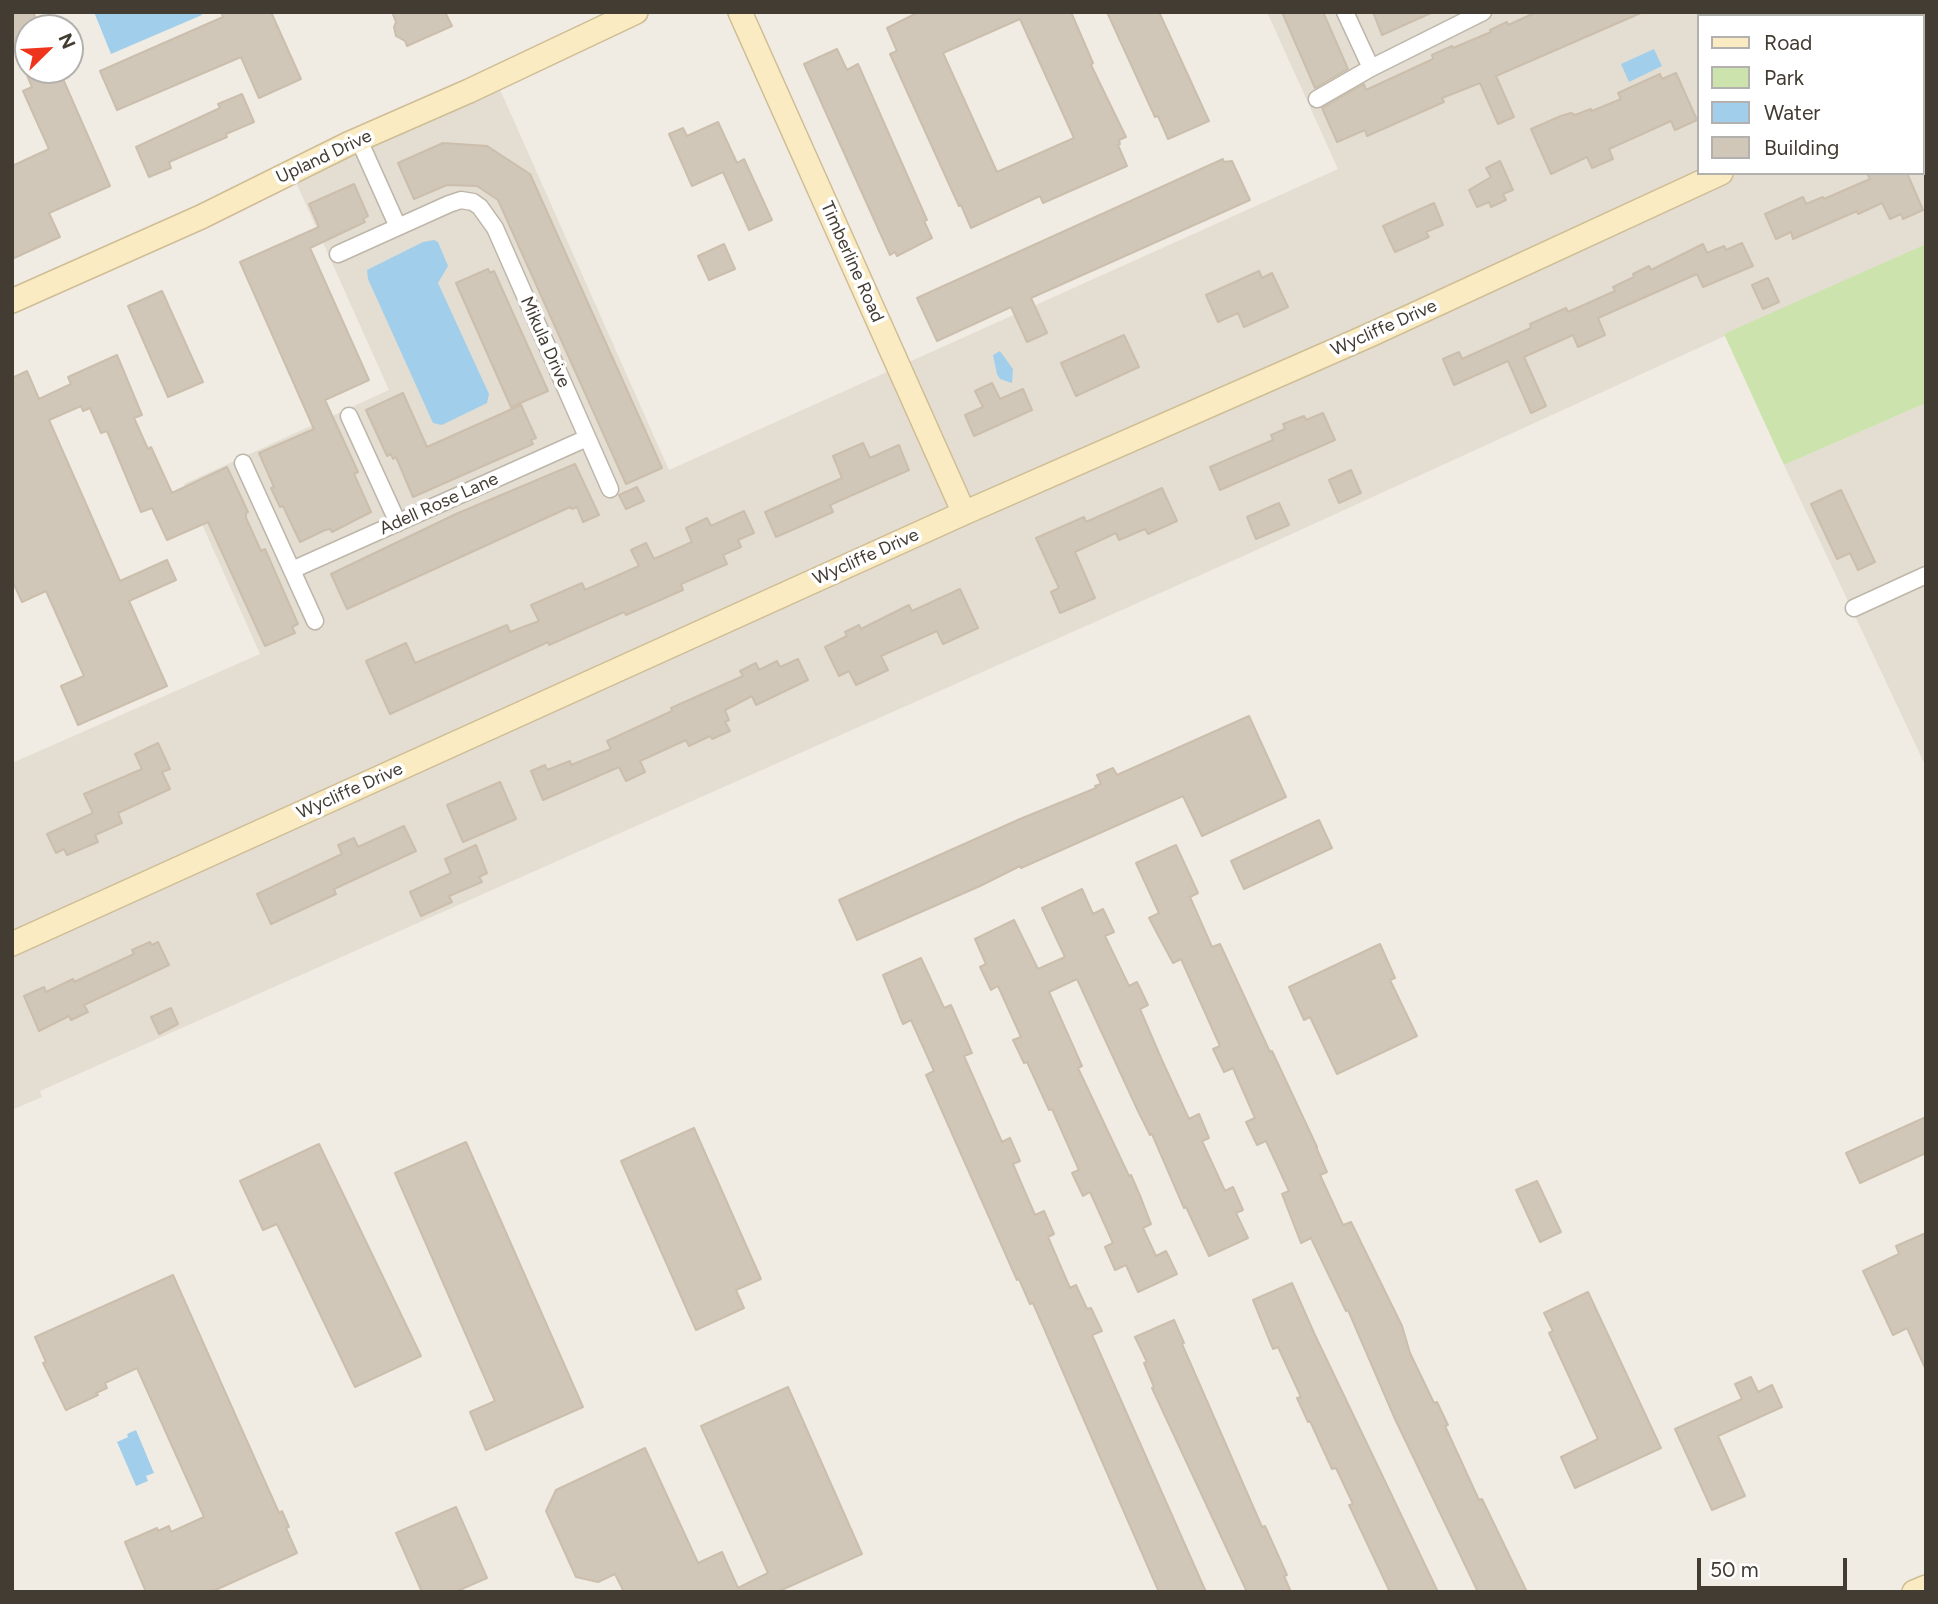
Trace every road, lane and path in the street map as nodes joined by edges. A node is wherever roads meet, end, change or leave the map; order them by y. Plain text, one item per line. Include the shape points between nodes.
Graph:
1 (636, 12) edge
2 (740, 12) edge
3 (1345, 12) edge
4 (1483, 12) edge
5 (1371, 68) junction
6 (1317, 99) dead end
7 (359, 140) junction
8 (1717, 175) edge
9 (398, 227) junction
10 (338, 254) dead end
11 (12, 301) edge
12 (349, 415) dead end
13 (587, 438) junction
14 (243, 463) dead end
15 (610, 489) dead end
16 (964, 513) junction
17 (398, 523) junction
18 (292, 570) junction
19 (1926, 575) edge
20 (1854, 608) dead end
21 (315, 621) dead end
22 (12, 944) edge
23 (1926, 1587) edge
24 (1914, 1592) edge

1 - 7 street, Upland Drive
2 - 16 street, Timberline Road
3 - 5 street
4 - 5 street
5 - 6 street
7 - 9 street
7 - 11 street, Upland Drive
8 - 16 street, Wycliffe Drive via 1370,335
9 - 10 street
9 - 13 street, Mikula Drive via 460,200 473,202 487,214
12 - 17 street
13 - 15 street, Mikula Drive
13 - 17 street, Adell Rose Lane
14 - 18 street
16 - 22 street, Wycliffe Drive
17 - 18 street, Adell Rose Lane
18 - 21 street
19 - 20 street
23 - 24 street

